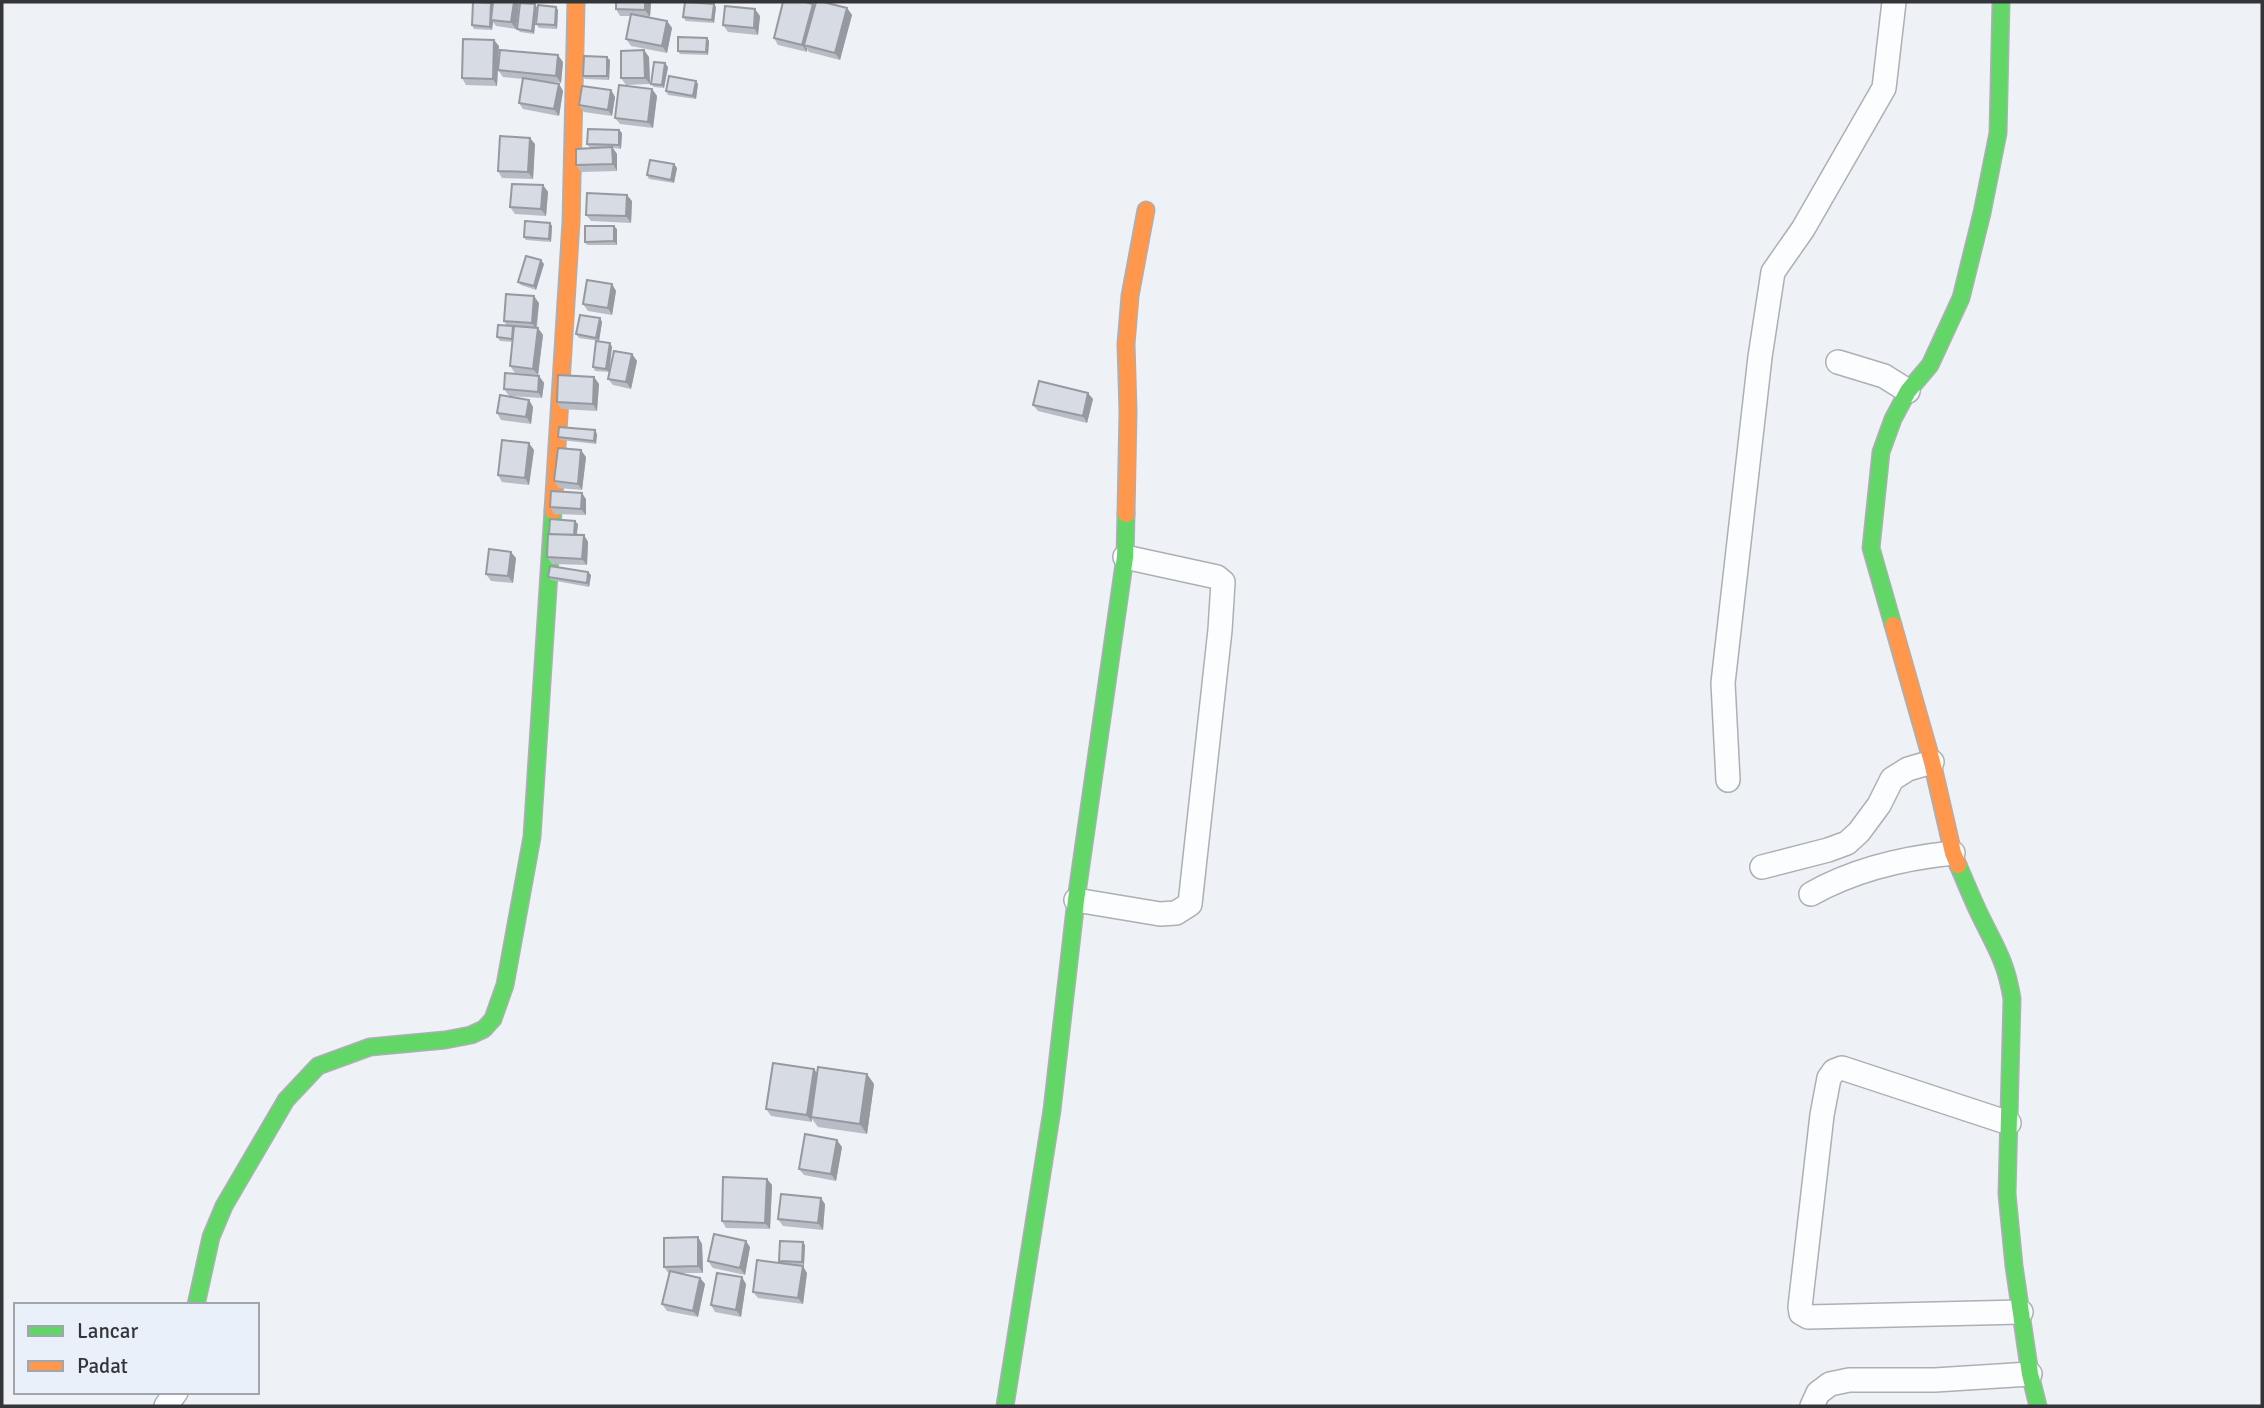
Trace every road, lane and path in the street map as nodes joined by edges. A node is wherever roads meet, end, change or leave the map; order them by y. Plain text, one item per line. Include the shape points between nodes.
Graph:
1 (576, 2) edge
2 (1894, 2) edge
3 (2001, 2) edge
4 (1146, 211) dead end
5 (1838, 362) dead end
6 (1908, 391) junction
7 (1125, 558) junction
8 (1932, 762) junction
9 (1728, 780) dead end
10 (1953, 853) junction
11 (1762, 867) dead end
12 (1811, 894) dead end
13 (1076, 900) junction
14 (2008, 1123) junction
15 (197, 1303) edge
16 (2021, 1312) junction
17 (2030, 1374) junction
18 (1005, 1406) edge
19 (1812, 1406) edge
20 (2038, 1406) edge

1 - 15 street via 571,222 532,837 505,985 493,1019 471,1035 370,1047 318,1066 286,1100 224,1206 211,1237
2 - 9 street via 1884,88 1773,272 1723,683
3 - 6 street via 1998,133 1982,213 1961,298 1930,365
4 - 7 street via 1126,344
5 - 6 street via 1884,376
6 - 8 street via 1881,452 1871,548
7 - 13 street
7 - 13 street via 1223,582 1190,904 1176,913 1160,914
8 - 10 street
8 - 11 street via 1892,779 1879,805 1847,843
10 - 12 street via 1908,858 1834,881
10 - 14 street via 2010,978
13 - 18 street via 1052,1110
14 - 16 street via 2007,1194
14 - 16 street via 1842,1068 1834,1071 1822,1115 1800,1307 1808,1317
16 - 17 street
17 - 19 street via 1850,1380 1818,1392
17 - 20 street

